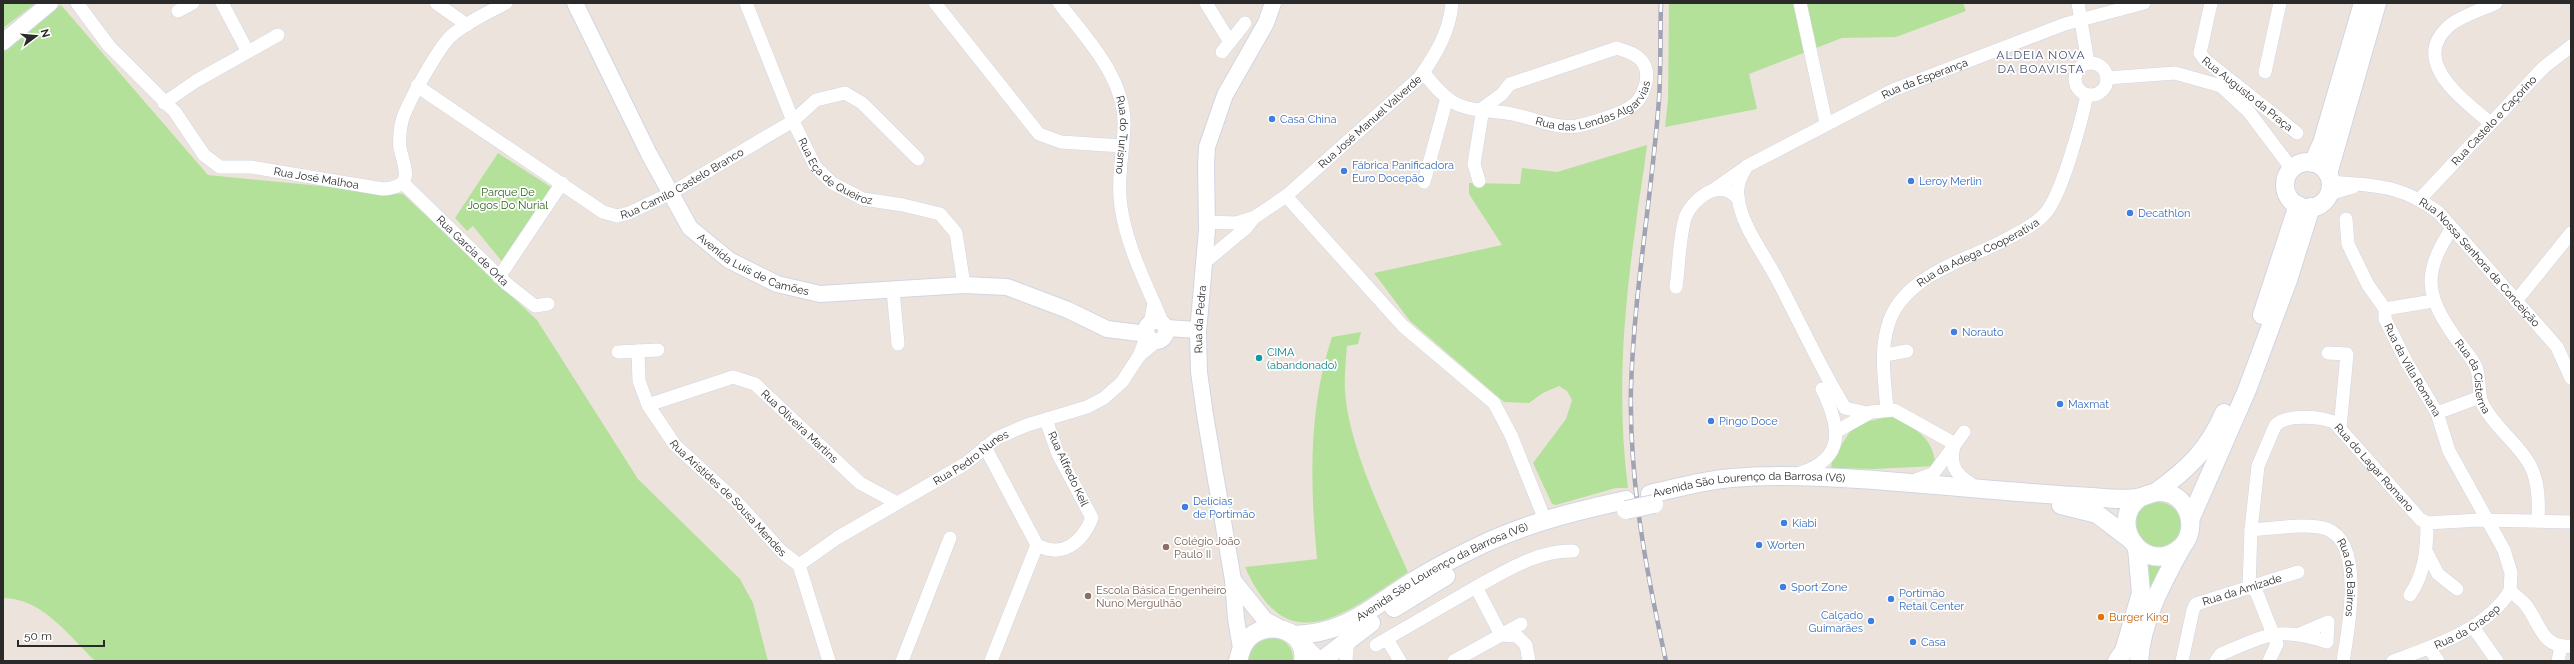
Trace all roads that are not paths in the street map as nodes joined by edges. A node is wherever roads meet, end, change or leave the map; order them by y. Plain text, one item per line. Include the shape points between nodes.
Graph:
1 (50, 3) edge
2 (77, 3) edge
3 (193, 3) edge
4 (222, 3) edge
5 (436, 3) edge
6 (506, 3) edge
7 (575, 3) edge
8 (746, 3) edge
9 (935, 3) edge
10 (1059, 3) edge
11 (1206, 3) edge
12 (1273, 3) edge
13 (1452, 3) edge
14 (1800, 3) edge
15 (2078, 3) edge
16 (2144, 3) edge
17 (2280, 3) edge
18 (2363, 3) edge
19 (2377, 3) edge
20 (2496, 3) edge
21 (2208, 4) edge
22 (178, 11) dead end
23 (2082, 18) junction
24 (1245, 24) dead end
25 (467, 25) junction
26 (278, 36) dead end
27 (3, 42) edge
28 (2571, 46) edge
29 (248, 52) junction
30 (2088, 63) junction
31 (1423, 72) junction
32 (2265, 72) dead end
33 (2107, 78) junction
34 (418, 86) junction
35 (2087, 95) junction
36 (1447, 98) junction
37 (164, 103) junction
38 (1483, 108) junction
39 (793, 121) junction
40 (2489, 122) junction
41 (1826, 123) junction
42 (2297, 133) dead end
43 (1122, 146) junction
44 (918, 159) dead end
45 (2313, 163) junction
46 (1748, 166) junction
47 (2292, 169) junction
48 (1479, 181) dead end
49 (1424, 182) dead end
50 (403, 183) junction
51 (562, 183) junction
52 (2329, 183) junction
53 (1710, 191) junction
54 (671, 193) junction
55 (1286, 196) junction
56 (1738, 198) junction
57 (2420, 199) junction
58 (2304, 206) junction
59 (1255, 217) junction
60 (2346, 219) dead end
61 (1206, 222) junction
62 (2452, 228) junction
63 (2571, 233) edge
64 (1205, 262) junction
65 (499, 277) junction
66 (964, 285) junction
67 (1676, 287) dead end
68 (893, 290) junction
69 (2433, 301) junction
70 (2516, 302) junction
71 (548, 304) dead end
72 (2385, 309) junction
73 (1154, 330) junction
74 (1198, 330) junction
75 (898, 344) dead end
76 (658, 350) dead end
77 (638, 351) junction
78 (1907, 351) dead end
79 (618, 352) dead end
80 (2328, 352) dead end
81 (1885, 355) junction
82 (2571, 378) edge
83 (1822, 389) dead end
84 (2480, 397) junction
85 (648, 405) junction
86 (1887, 410) junction
87 (1867, 413) junction
88 (2437, 413) junction
89 (1046, 420) junction
90 (2340, 428) junction
91 (1838, 431) junction
92 (1964, 432) dead end
93 (1955, 444) junction
94 (985, 447) junction
95 (1792, 476) junction
96 (1910, 482) junction
97 (1978, 488) junction
98 (2148, 494) junction
99 (1652, 499) junction
100 (897, 503) junction
101 (1626, 505) junction
102 (1546, 520) junction
103 (2190, 520) junction
104 (2485, 520) junction
105 (2538, 521) junction
106 (2571, 522) edge
107 (2427, 523) junction
108 (2251, 530) junction
109 (950, 538) dead end
110 (2133, 543) junction
111 (2184, 544) junction
112 (1037, 545) junction
113 (1573, 551) dead end
114 (2427, 553) junction
115 (799, 565) junction
116 (2298, 572) dead end
117 (1233, 580) junction
118 (2249, 586) junction
119 (1476, 587) junction
120 (2457, 589) dead end
121 (2510, 591) junction
122 (2410, 595) dead end
123 (1521, 624) dead end
124 (2473, 627) junction
125 (2273, 633) junction
126 (2300, 634) dead end
127 (1293, 635) junction
128 (1501, 635) junction
129 (1352, 636) junction
130 (2566, 646) edge
131 (2429, 648) junction
132 (1239, 657) edge
133 (1345, 660) edge
134 (829, 661) edge
135 (902, 661) edge
136 (991, 661) edge
137 (1303, 661) edge
138 (1321, 661) edge
139 (1400, 661) edge
140 (1454, 661) edge
141 (1529, 661) edge
142 (2117, 661) edge
143 (2139, 661) edge
144 (2182, 661) edge
145 (2216, 661) edge
146 (2269, 661) edge
147 (2343, 661) edge
148 (2393, 661) edge
149 (2438, 661) edge
150 (2497, 661) edge
151 (2558, 661) edge

1 - 27 street
2 - 37 street, Rua José Malhoa via 109,46
3 - 22 street
4 - 29 street
5 - 25 street
6 - 25 street
7 - 54 street, Avenida Luís de Camões
8 - 39 street, Rua Eça de Queiroz
9 - 43 street via 1039,134 1061,142
10 - 43 street, Rua do Turismo via 1102,59 1116,85 1124,110
11 - 24 street via 1226,47
12 - 61 street, Rua da Pedra via 1266,22 1225,95 1212,129 1207,147
13 - 31 street, Rua José Manuel Valverde via 1451,16 1443,37
14 - 41 street
15 - 23 street
16 - 23 street, Rua da Esperança
17 - 32 street
18 - 45 main road via 2322,144
19 - 52 main road
20 - 40 street via 2449,25 2438,40 2434,55 2439,72 2448,85
21 - 42 street, Rua Augusto da Praça via 2200,53 2205,60
23 - 30 street
23 - 41 street, Rua da Esperança via 1893,90
25 - 34 street via 450,37
26 - 29 street
28 - 40 street, Rua Castelo e Caçorino via 2543,68
29 - 37 street via 196,81
30 - 33 street via 2098,65
30 - 35 street via 2079,68 2075,78 2078,89
31 - 36 street, Rua das Lendas Algarvias
31 - 55 street, Rua José Manuel Valverde
33 - 35 street via 2101,91
33 - 47 street via 2175,73 2221,86 2249,112
34 - 50 street via 402,120 400,147 406,174
34 - 51 street, Rua Camilo Castelo Branco
35 - 81 street, Rua da Adega Cooperativa via 2059,187 2048,210 2015,235 1910,288 1895,309 1887,328
36 - 38 street, Rua das Lendas Algarvias via 1474,109
36 - 49 street
37 - 50 street, Rua José Malhoa via 175,112 204,155 220,166 251,167 383,189 396,188
38 - 38 street, Rua das Lendas Algarvias via 1555,125 1577,126 1630,108 1646,84 1646,72 1641,60 1616,48 1510,84 1502,94
38 - 48 street via 1474,164
39 - 44 street, Rua Camilo Castelo Branco via 816,100 845,93 862,103
39 - 54 street, Rua Camilo Castelo Branco
39 - 66 street, Rua Eça de Queiroz via 815,166 832,183 863,199 940,214 956,233
40 - 57 street, Rua Castelo e Caçorino
41 - 46 street, Rua da Esperança
43 - 73 street, Rua do Turismo via 1120,205 1126,234 1154,303
45 - 47 main road via 2300,164
45 - 52 main road via 2320,166
46 - 53 street, Rua da Esperança
46 - 56 street via 1738,186
47 - 58 main road via 2286,178 2286,189 2290,198
50 - 65 street, Rua Garcia de Orta
51 - 54 street, Rua Camilo Castelo Branco via 603,212 617,216
51 - 65 street
52 - 57 street, Rua Nossa Senhora da Conceição via 2389,186
52 - 58 main road via 2323,202
53 - 56 street via 1725,190
53 - 67 street via 1698,199 1684,221
54 - 68 street, Avenida Luís de Camões via 690,228 728,260 777,284 820,294
55 - 59 street, Rua José Manuel Valverde
55 - 102 street via 1403,326 1494,403 1511,435
56 - 87 street via 1745,220 1778,280 1821,370 1845,408
57 - 62 street, Rua Nossa Senhora da Conceição via 2439,213
58 - 98 main road via 2219,424 2207,445 2183,472
58 - 103 main road via 2288,280 2255,369
59 - 61 street via 1236,223
59 - 64 street via 1246,228
60 - 72 street, Rua da Villa Romana via 2348,244 2368,285
61 - 64 street, Rua da Pedra
62 - 69 street, Rua da Cisterna via 2438,250 2432,269
62 - 70 street, Rua Nossa Senhora da Conceição
63 - 70 street
64 - 74 street, Rua da Pedra
65 - 71 street, Rua Garcia de Orta via 535,306
66 - 68 street, Avenida Luís de Camões
66 - 73 street, Avenida Luís de Camões via 1007,287 1068,310 1107,329
68 - 75 street
69 - 72 street
69 - 84 street, Rua da Cisterna via 2439,315 2477,368
70 - 82 street, Rua Nossa Senhora da Conceição via 2557,348
72 - 88 street, Rua da Villa Romana via 2385,319 2407,363
73 - 74 street, Avenida Luís de Camões
73 - 89 street, Rua Pedro Nunes via 1122,382 1104,398 1086,408
74 - 117 street, Rua da Pedra via 1204,415
76 - 77 street
77 - 79 street
77 - 85 street, Rua Aristides de Sousa Mendes via 639,381
78 - 81 street
80 - 90 street via 2347,354
81 - 86 street, Rua da Adega Cooperativa
83 - 91 street via 1833,412
84 - 88 street
84 - 105 street, Rua da Cisterna via 2492,419 2530,465 2537,486
85 - 100 street, Rua Oliveira Martins via 733,377 755,384 860,483
85 - 115 street, Rua Aristides de Sousa Mendes via 675,445 735,500 782,552
86 - 87 street
86 - 93 street via 1894,410
87 - 91 street
88 - 104 street, Rua da Villa Romana via 2450,451
89 - 94 street, Rua Pedro Nunes via 1003,435
89 - 112 street, Rua Alfredo Keil via 1058,454 1092,518 1085,534 1065,549 1048,551
90 - 107 street, Rua do Lagar Romano via 2420,519
90 - 108 street, Rua do Lagar Romano via 2327,420 2312,419 2286,419 2275,426 2258,466
91 - 95 street via 1832,452 1822,464
92 - 93 street
93 - 96 street via 1933,474
93 - 97 street via 1952,462 1955,471 1960,478
94 - 100 street, Rua Pedro Nunes via 965,464
94 - 112 street
95 - 96 main road, Avenida São Lourenço da Barrosa (V6)
95 - 99 main road, Avenida São Lourenço da Barrosa (V6) via 1731,478
96 - 97 main road, Avenida São Lourenço da Barrosa (V6)
97 - 98 main road, Avenida São Lourenço da Barrosa (V6) via 2092,498
98 - 103 main road via 2171,494 2186,508
98 - 110 main road via 2131,507 2127,516 2126,527
99 - 101 main road, Avenida São Lourenço da Barrosa (V6), bridge
99 - 110 main road, Avenida São Lourenço da Barrosa (V6) via 1778,487 2050,503 2097,514
100 - 115 street, Rua Pedro Nunes via 837,538
101 - 102 main road, Avenida São Lourenço da Barrosa (V6)
101 - 129 main road, Avenida São Lourenço da Barrosa (V6) via 1487,555 1446,576
102 - 127 main road, Avenida São Lourenço da Barrosa (V6) via 1483,544 1438,566 1347,625 1328,632
103 - 111 main road via 2190,532
104 - 105 street
104 - 107 street
104 - 121 street, Rua da Villa Romana via 2504,550 2511,573
105 - 106 street
107 - 114 street
108 - 118 street, Rua do Lagar Romano
108 - 147 street, Rua dos Bairros via 2307,527 2328,529 2341,542 2352,577
109 - 135 street
110 - 111 main road via 2145,554 2160,556 2173,553
110 - 142 main road via 2141,592 2124,652
111 - 143 main road via 2154,601 2140,640
112 - 136 street
113 - 119 street via 1555,550 1515,566
114 - 120 street via 2438,574
114 - 122 street via 2417,584
115 - 134 street
116 - 118 street, Rua da Amizade
117 - 127 street via 1265,620
117 - 132 street, Rua da Pedra
118 - 125 street via 2256,591
118 - 144 street, Rua da Amizade via 2196,604
119 - 128 street
119 - 139 street via 1382,642
121 - 124 street, Rua da Cracep via 2502,604
121 - 130 street via 2525,605 2544,637
123 - 128 street
124 - 131 street, Rua da Cracep
124 - 150 street
125 - 126 street
125 - 145 street via 2221,654
125 - 146 street via 2277,644
127 - 132 main road, Avenida São Lourenço da Barrosa (V6) via 1267,629 1259,631 1246,640
127 - 137 main road via 1304,649
127 - 138 street
128 - 140 street
128 - 141 street via 1517,636 1526,645
129 - 133 street
129 - 138 main road, Avenida São Lourenço da Barrosa (V6)
130 - 151 street
131 - 148 street, Rua da Cracep
131 - 149 street

